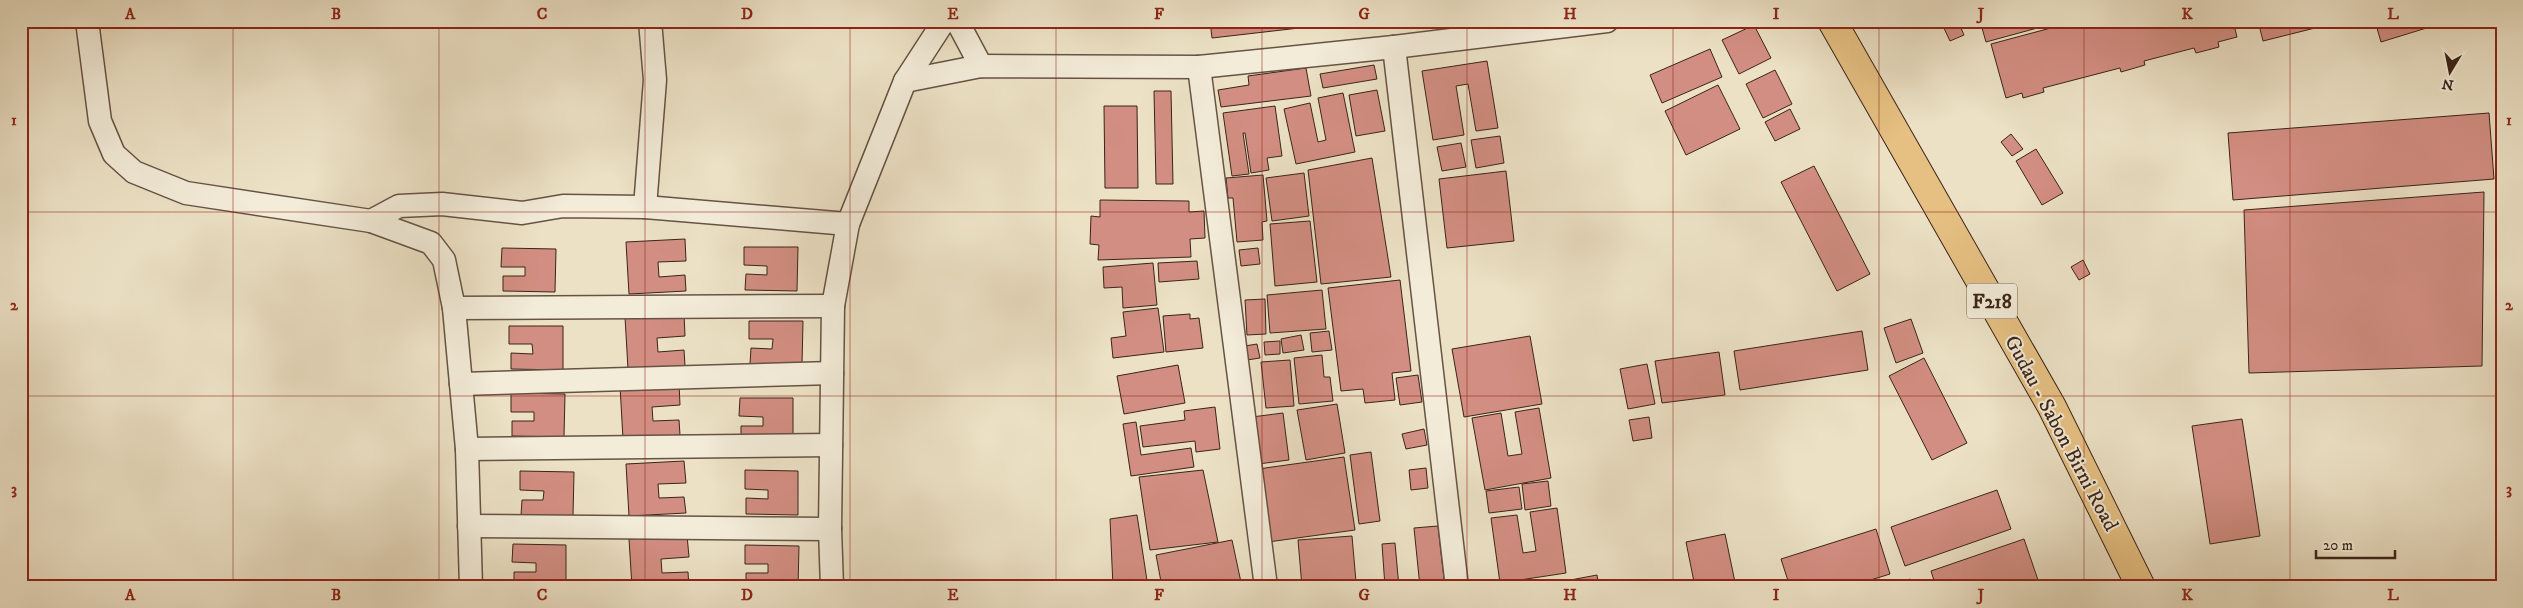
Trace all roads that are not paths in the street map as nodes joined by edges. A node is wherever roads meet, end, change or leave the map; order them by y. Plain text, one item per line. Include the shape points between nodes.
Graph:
1 (87, 21) edge
2 (650, 21) edge
3 (944, 21) edge
4 (957, 21) edge
5 (1607, 21) edge
6 (1832, 21) edge
7 (1394, 47) junction
8 (981, 66) junction
9 (1199, 67) junction
10 (905, 80) junction
11 (645, 207) junction
12 (372, 220) junction
13 (848, 224) junction
14 (833, 306) junction
15 (454, 308) junction
16 (832, 373) junction
17 (460, 384) junction
18 (831, 445) junction
19 (467, 449) junction
20 (469, 526) junction
21 (830, 529) junction
22 (471, 587) edge
23 (832, 587) edge
24 (1266, 587) edge
25 (1457, 587) edge
26 (2141, 587) edge

1 - 12 street via 100,121 114,154 134,172 186,193
2 - 11 street via 655,80
3 - 10 street
4 - 8 street
5 - 7 street
6 - 26 main road, Gudau - Sabon Birni Road / F218 via 2052,407
7 - 9 street
7 - 25 street
8 - 9 street
8 - 10 street
9 - 24 street
10 - 13 street
11 - 12 street via 563,206 522,213 442,204 398,206
11 - 13 street
12 - 15 street via 432,243 444,260
13 - 14 street
14 - 15 street
14 - 16 street
15 - 17 street
16 - 17 street
16 - 18 street
17 - 19 street
18 - 19 street
18 - 21 street
19 - 20 street
20 - 21 street
20 - 22 street
21 - 23 street

